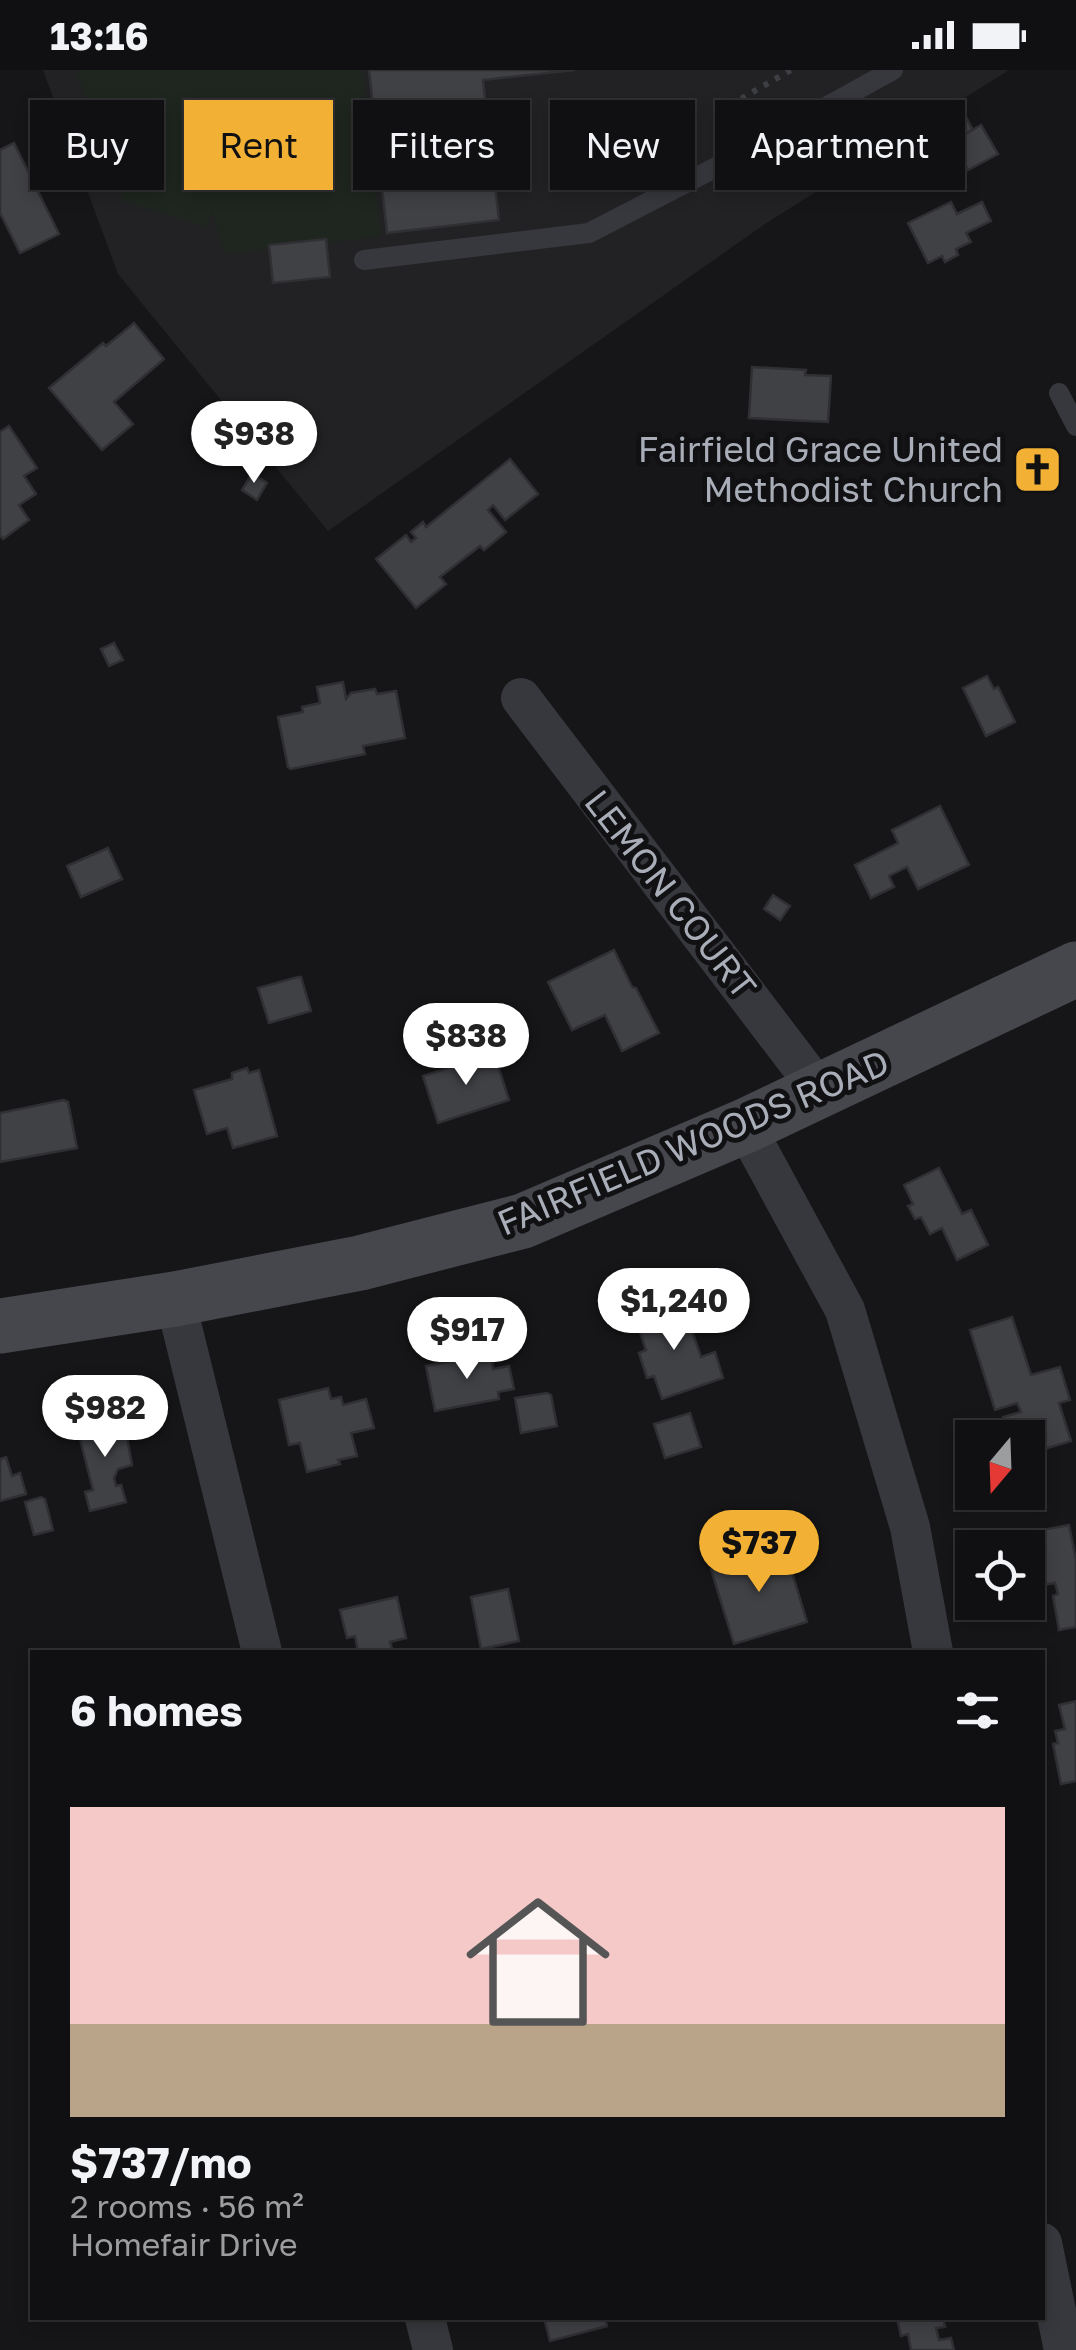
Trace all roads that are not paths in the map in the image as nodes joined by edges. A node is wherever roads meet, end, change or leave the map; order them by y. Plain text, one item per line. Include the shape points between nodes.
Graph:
1 (893, 70) edge
2 (364, 260) dead end
3 (1059, 394) dead end
4 (1076, 426) edge
5 (521, 698) dead end
6 (1076, 969) edge
7 (820, 1092) junction
8 (746, 1126) junction
9 (175, 1299) junction
10 (0, 1326) edge
11 (262, 1650) edge
12 (933, 1650) edge
13 (1045, 2258) edge
14 (424, 2320) edge
15 (432, 2350) edge
16 (1064, 2350) edge

1 - 2 lane via 589,233
3 - 4 lane
5 - 7 street, LEMON COURT
6 - 7 main road, FAIRFIELD WOODS ROAD
7 - 8 main road, FAIRFIELD WOODS ROAD
8 - 9 main road, FAIRFIELD WOODS ROAD via 523,1221 360,1264
8 - 12 street via 845,1310 910,1526
9 - 10 main road, FAIRFIELD WOODS ROAD
9 - 11 street
13 - 16 street
14 - 15 street

